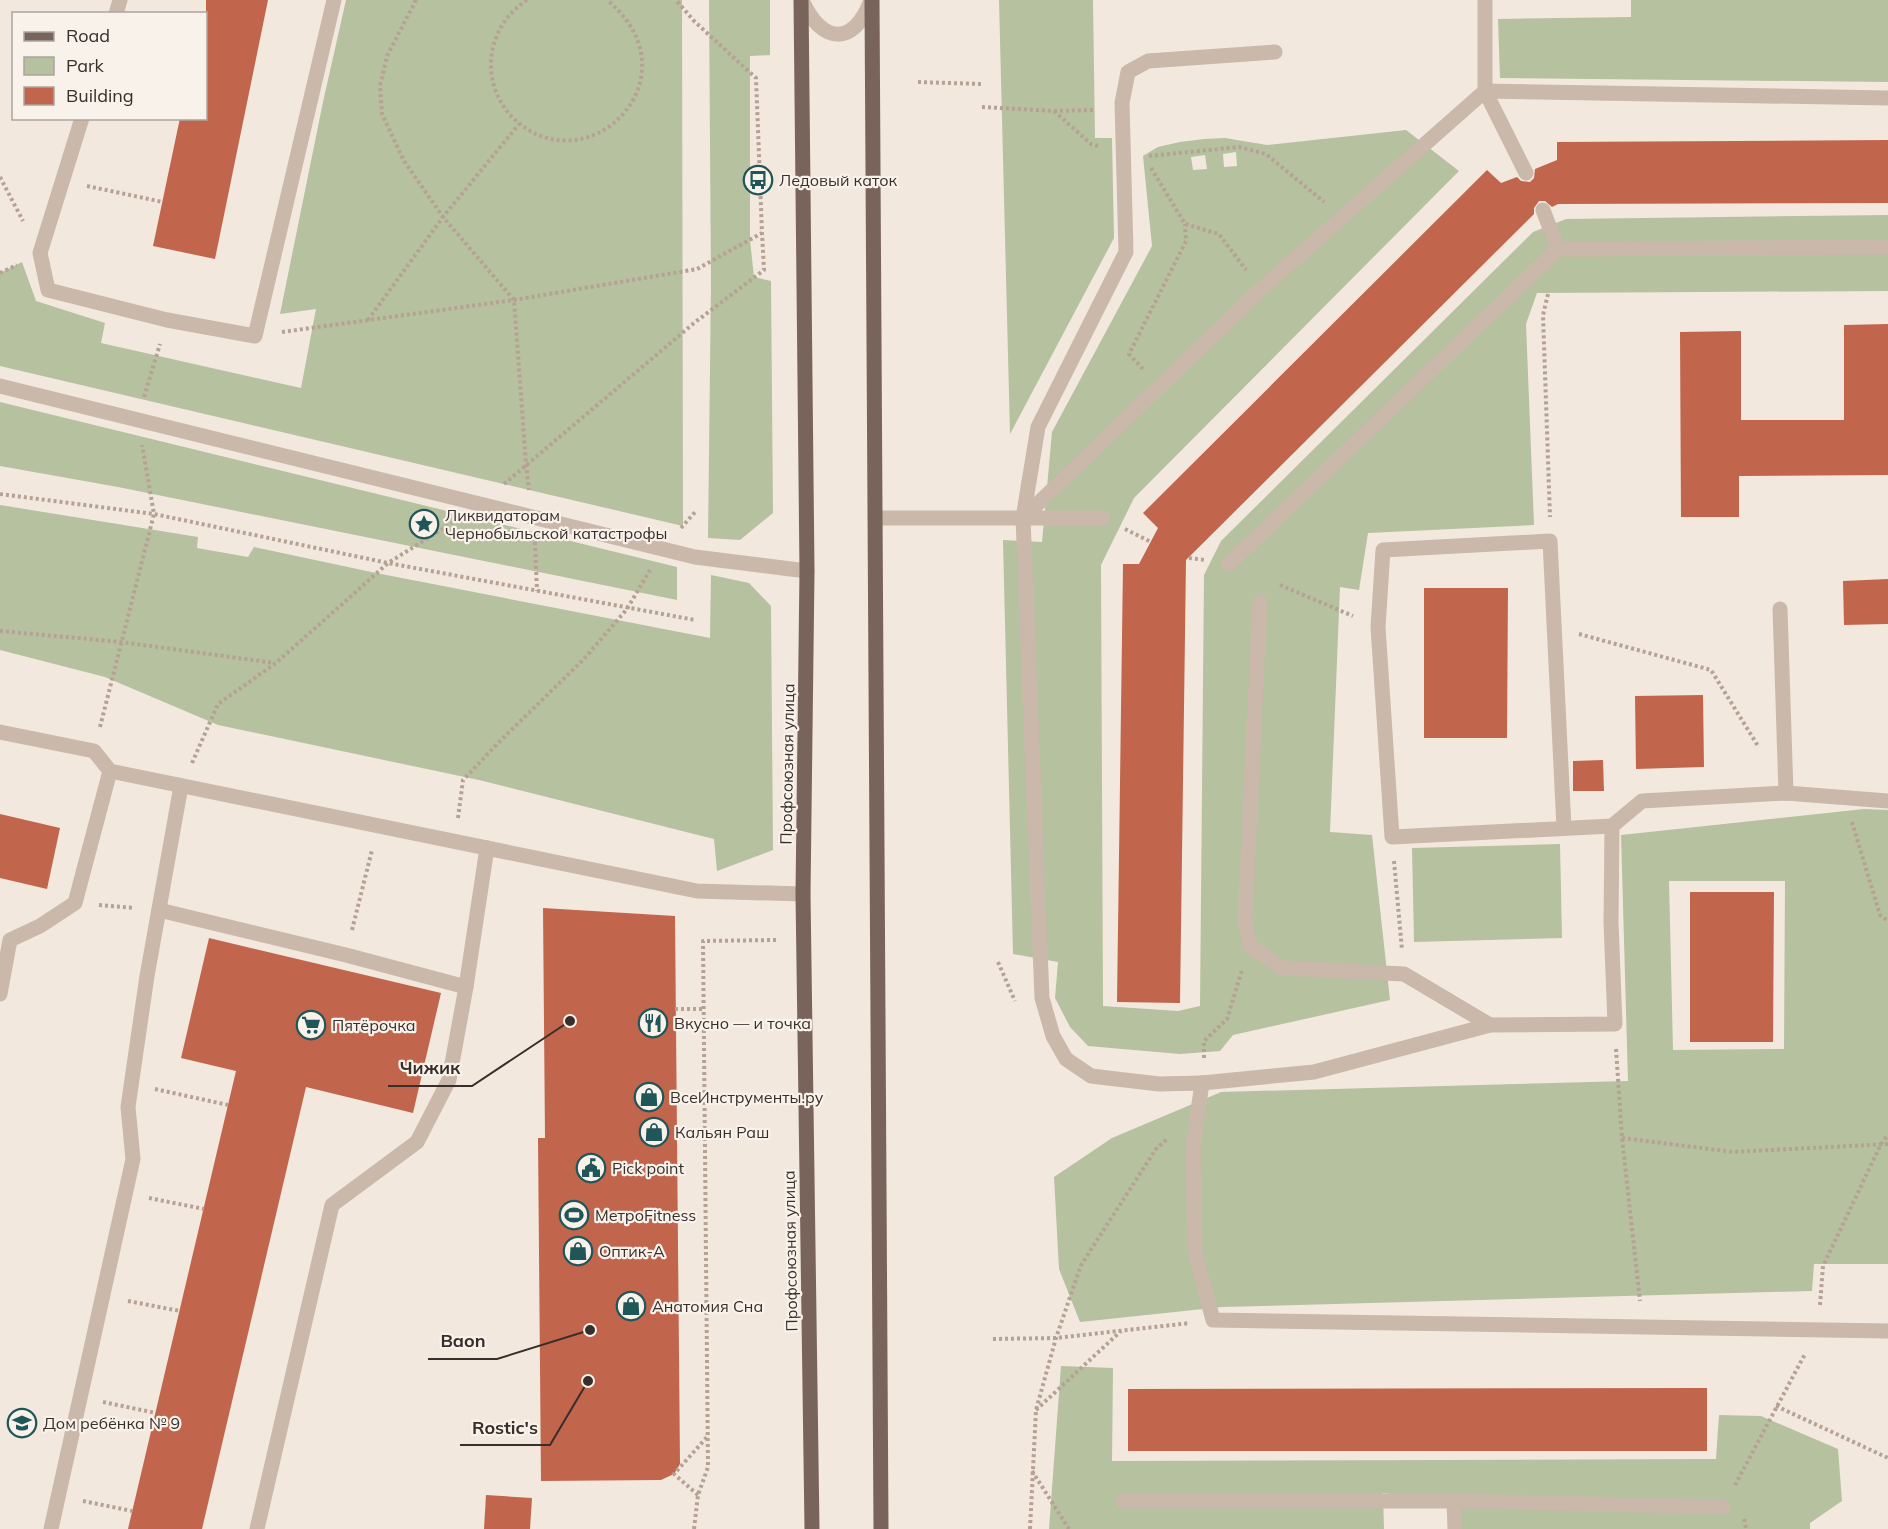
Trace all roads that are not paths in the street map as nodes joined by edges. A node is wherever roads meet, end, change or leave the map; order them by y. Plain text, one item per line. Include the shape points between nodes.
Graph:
1 (334, 0) edge
2 (801, 0) edge
3 (871, 0) edge
4 (1485, 0) edge
5 (1275, 52) dead end
6 (1485, 91) junction
7 (1888, 98) edge
8 (81, 120) edge
9 (1526, 173) dead end
10 (1543, 210) dead end
11 (1888, 247) edge
12 (1558, 249) junction
13 (0, 386) edge
14 (875, 518) junction
15 (1023, 518) junction
16 (1103, 518) dead end
17 (1229, 564) dead end
18 (807, 571) junction
19 (1260, 602) dead end
20 (1780, 609) dead end
21 (0, 732) edge
22 (110, 771) junction
23 (181, 786) junction
24 (1786, 792) junction
25 (1888, 801) edge
26 (1612, 826) junction
27 (1564, 828) junction
28 (487, 848) junction
29 (803, 894) junction
30 (159, 910) junction
31 (466, 987) junction
32 (0, 994) edge
33 (1490, 1026) junction
34 (1202, 1083) junction
35 (1888, 1331) edge
36 (1123, 1501) dead end
37 (1454, 1501) junction
38 (1723, 1507) road end
39 (51, 1529) edge
40 (257, 1529) edge
41 (812, 1529) edge
42 (881, 1529) edge
43 (1455, 1529) edge

1 - 8 street via 255,336 167,321 48,290 40,253
2 - 3 street via 808,16 830,34 842,34 858,25
2 - 18 main road, Профсоюзная улица
3 - 14 main road
4 - 6 street
5 - 15 street via 1148,61 1128,72 1122,103 1126,252 1038,427
6 - 7 street
6 - 9 street
6 - 15 street via 1261,289
10 - 12 street
11 - 12 street
12 - 17 street
13 - 18 street via 695,557
14 - 15 street
14 - 42 main road
15 - 16 street
15 - 34 street via 1042,998 1053,1036 1066,1059 1091,1076 1159,1084
18 - 29 main road, Профсоюзная улица
19 - 33 street via 1245,919 1250,946 1282,968 1404,974
20 - 24 street
21 - 22 street via 94,751
22 - 23 street
22 - 32 street via 75,903 10,940
23 - 28 street
23 - 30 street
24 - 25 street
24 - 26 street via 1642,801
26 - 27 street
26 - 33 street via 1615,1024
27 - 27 street via 1550,541 1383,550 1378,627 1392,837
28 - 29 street via 697,891
28 - 31 street
29 - 41 main road, Профсоюзная улица
30 - 31 street
30 - 39 street via 128,1107 133,1158
31 - 40 street via 449,1080 417,1142 332,1205
33 - 34 street via 1314,1072
34 - 35 street via 1193,1146 1195,1252 1213,1320
36 - 37 street
37 - 38 street
37 - 43 street

